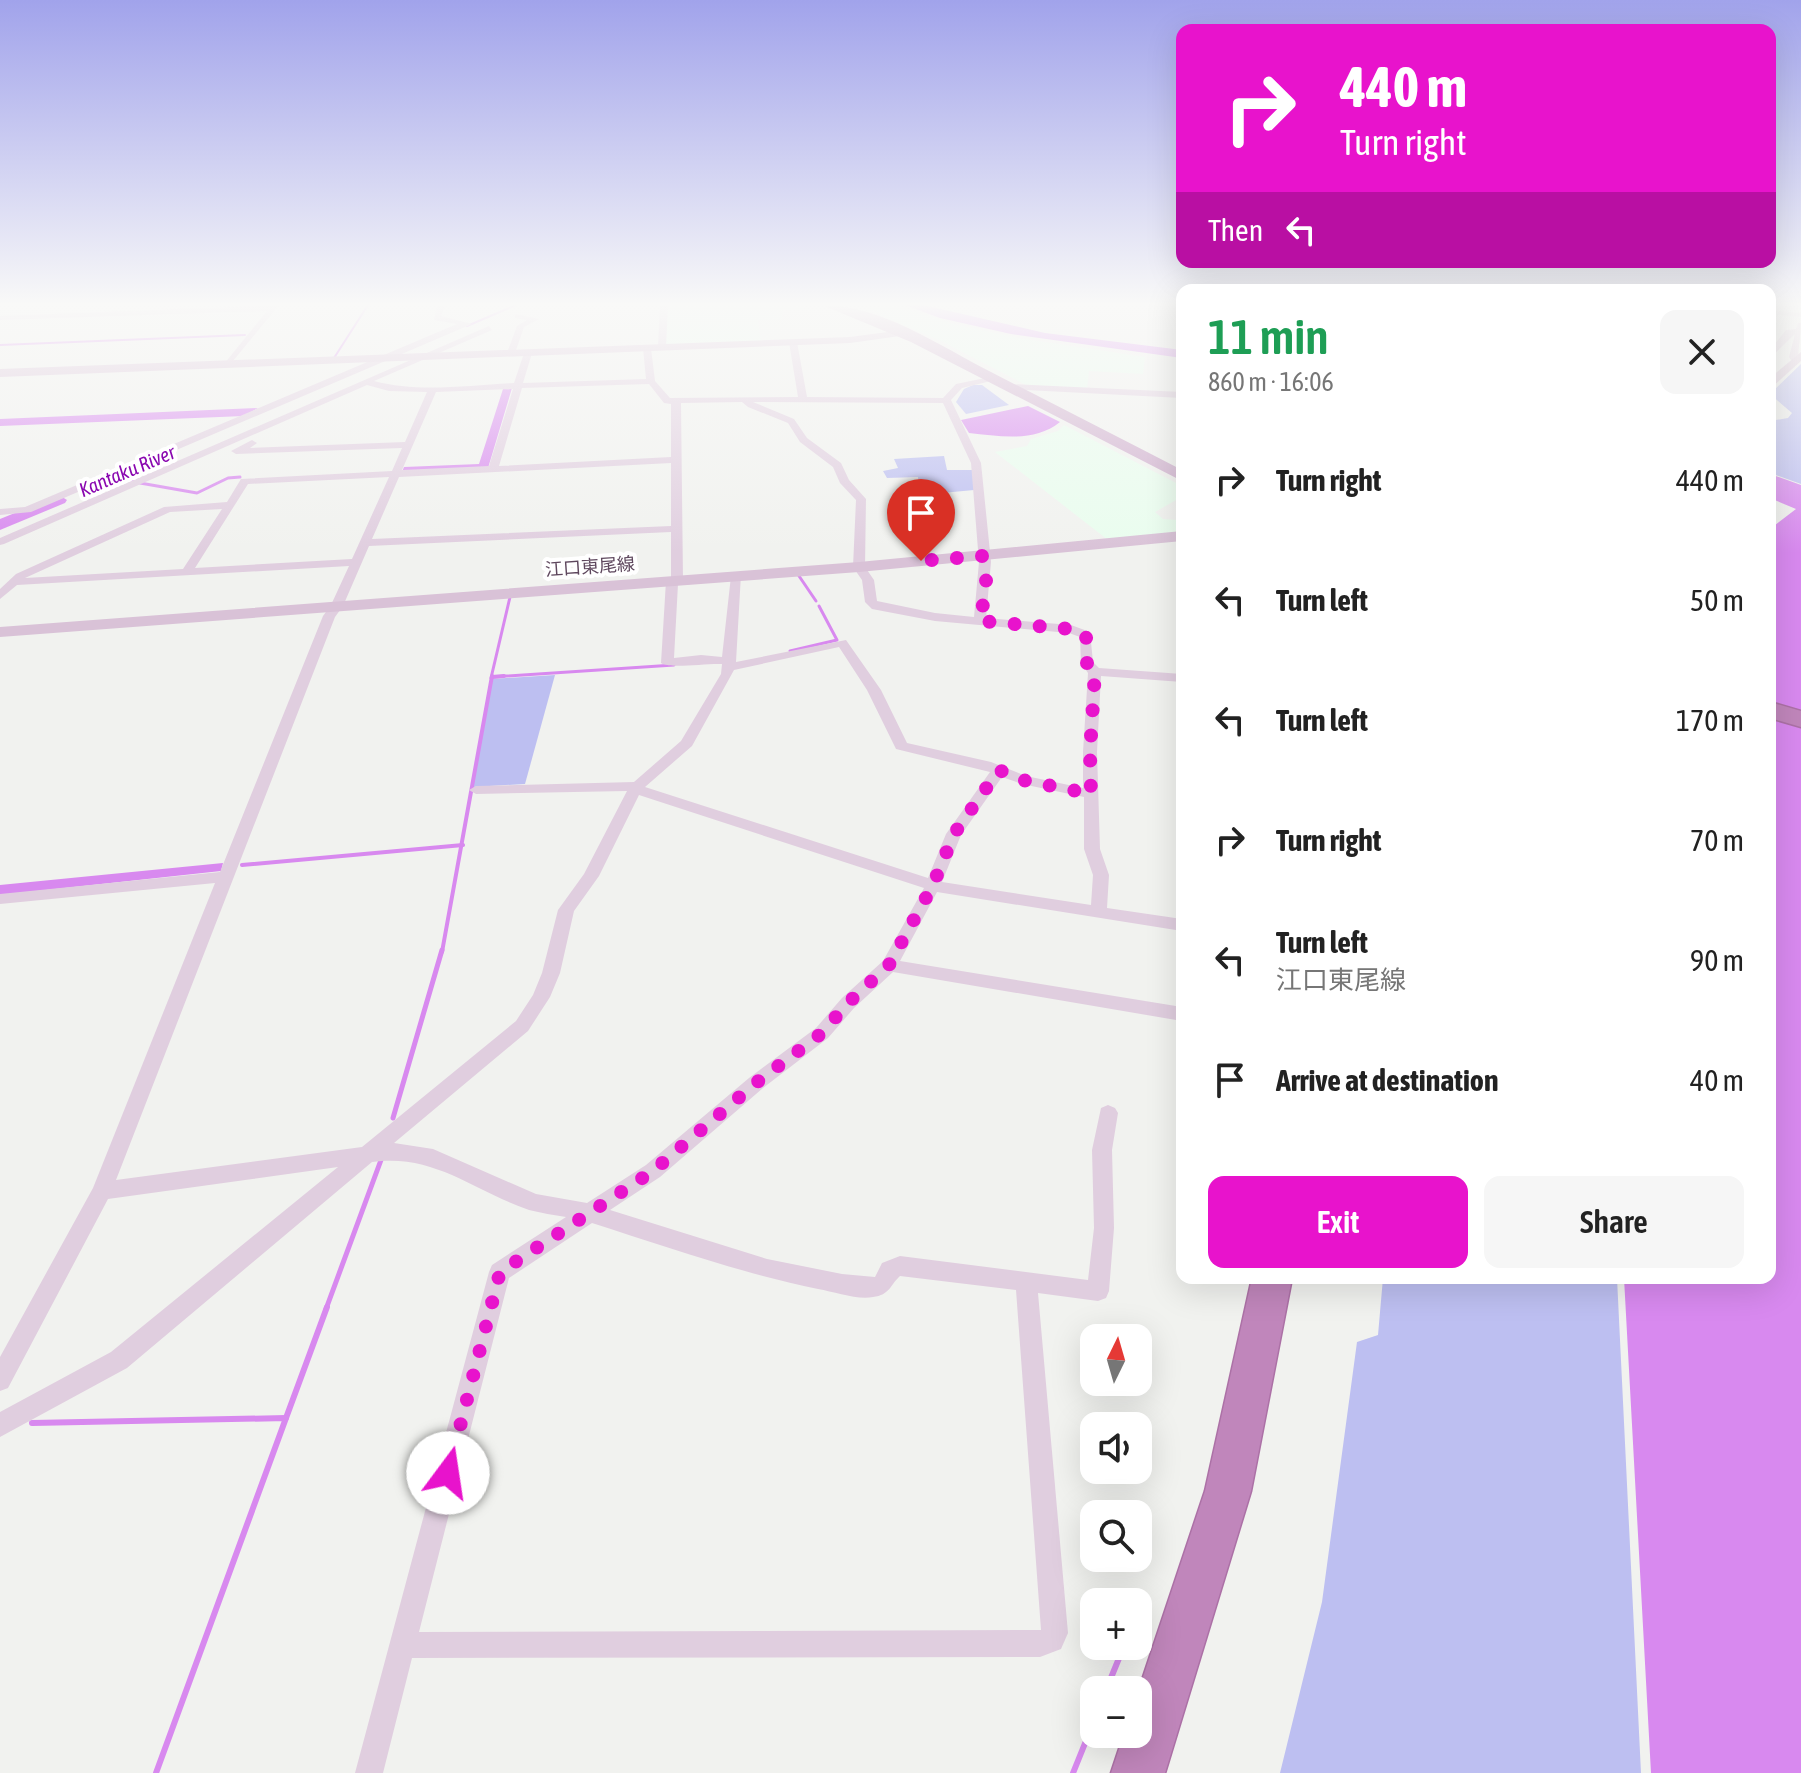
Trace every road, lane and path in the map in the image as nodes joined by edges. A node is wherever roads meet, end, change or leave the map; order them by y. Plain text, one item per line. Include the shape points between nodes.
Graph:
1 (315, 388) edge
2 (353, 388) edge
3 (377, 388) edge
4 (411, 388) edge
5 (469, 388) edge
6 (517, 388) edge
7 (655, 388) edge
8 (801, 388) edge
9 (957, 388) edge
10 (1010, 388) edge
11 (1025, 388) edge
12 (433, 389) junction
13 (1176, 395) edge
14 (744, 399) junction
15 (803, 399) junction
16 (946, 400) junction
17 (676, 403) junction
18 (409, 445) junction
19 (676, 460) junction
20 (493, 469) junction
21 (1176, 473) edge
22 (395, 474) junction
23 (230, 505) junction
24 (27, 510) junction
25 (0, 512) edge
26 (0, 522) edge
27 (675, 529) junction
28 (1176, 537) edge
29 (0, 542) edge
30 (364, 543) junction
31 (982, 556) junction
32 (356, 562) junction
33 (859, 567) junction
34 (186, 573) junction
35 (737, 576) junction
36 (674, 581) junction
37 (11, 582) junction
38 (0, 595) edge
39 (337, 606) junction
40 (980, 621) junction
41 (0, 632) edge
42 (730, 664) junction
43 (1095, 672) junction
44 (1176, 678) edge
45 (1776, 712) edge
46 (1801, 719) edge
47 (999, 770) junction
48 (637, 788) junction
49 (476, 790) dead end
50 (1091, 794) junction
51 (227, 877) junction
52 (933, 885) junction
53 (0, 899) edge
54 (1099, 912) junction
55 (1176, 924) edge
56 (889, 965) junction
57 (1176, 1013) edge
58 (1108, 1113) dead end
59 (369, 1152) junction
60 (102, 1191) junction
61 (590, 1213) junction
62 (1026, 1283) junction
63 (1271, 1284) edge
64 (0, 1380) edge
65 (0, 1425) edge
66 (403, 1645) junction
67 (369, 1773) edge
68 (1138, 1773) edge

1 - 24 street
2 - 29 street
3 - 18 street via 236,451
4 - 12 street
5 - 12 street
6 - 20 street
7 - 17 street via 663,399
8 - 15 street
9 - 16 street
10 - 21 main road
11 - 13 street
12 - 18 street
14 - 15 street
14 - 17 street
14 - 33 street via 791,421 803,440 837,465 861,499
15 - 16 street
16 - 31 street via 976,463
17 - 19 street
18 - 22 street
19 - 20 street
19 - 27 street
20 - 22 street
22 - 23 street via 245,481
22 - 30 street
23 - 34 street
23 - 37 street via 168,509
24 - 25 street
24 - 26 street
27 - 30 street
27 - 36 street
28 - 31 main road, 江口東尾線
30 - 32 street
31 - 33 main road, 江口東尾線
31 - 40 street via 985,593
32 - 34 street
32 - 39 street
33 - 35 main road, 江口東尾線
33 - 40 street via 876,606
34 - 37 street
35 - 36 main road, 江口東尾線
35 - 42 street
36 - 39 main road, 江口東尾線
36 - 42 street via 667,663 701,659
37 - 38 street
39 - 41 main road, 江口東尾線
39 - 51 street
40 - 43 street via 1081,632 1088,638 1087,663
42 - 47 street via 842,643 874,690 901,746
42 - 48 street via 691,738
43 - 44 street
43 - 50 street
45 - 46 highway
47 - 50 street
47 - 52 street via 954,834
48 - 49 street
48 - 52 street
48 - 59 street via 591,876 566,910 551,973 522,1026
50 - 54 street via 1092,849 1101,875
51 - 53 street
51 - 60 street
52 - 54 street
52 - 56 street
54 - 55 street
56 - 57 street
56 - 61 street via 822,1033 653,1171
58 - 62 street via 1098,1291
59 - 60 street
59 - 61 street via 433,1157 533,1202
59 - 65 street via 119,1360
60 - 64 street
61 - 62 street via 767,1269 842,1284 882,1285 890,1270 900,1266
61 - 66 street via 500,1272
62 - 66 street via 1052,1640
63 - 68 highway via 1228,1491
66 - 67 street

